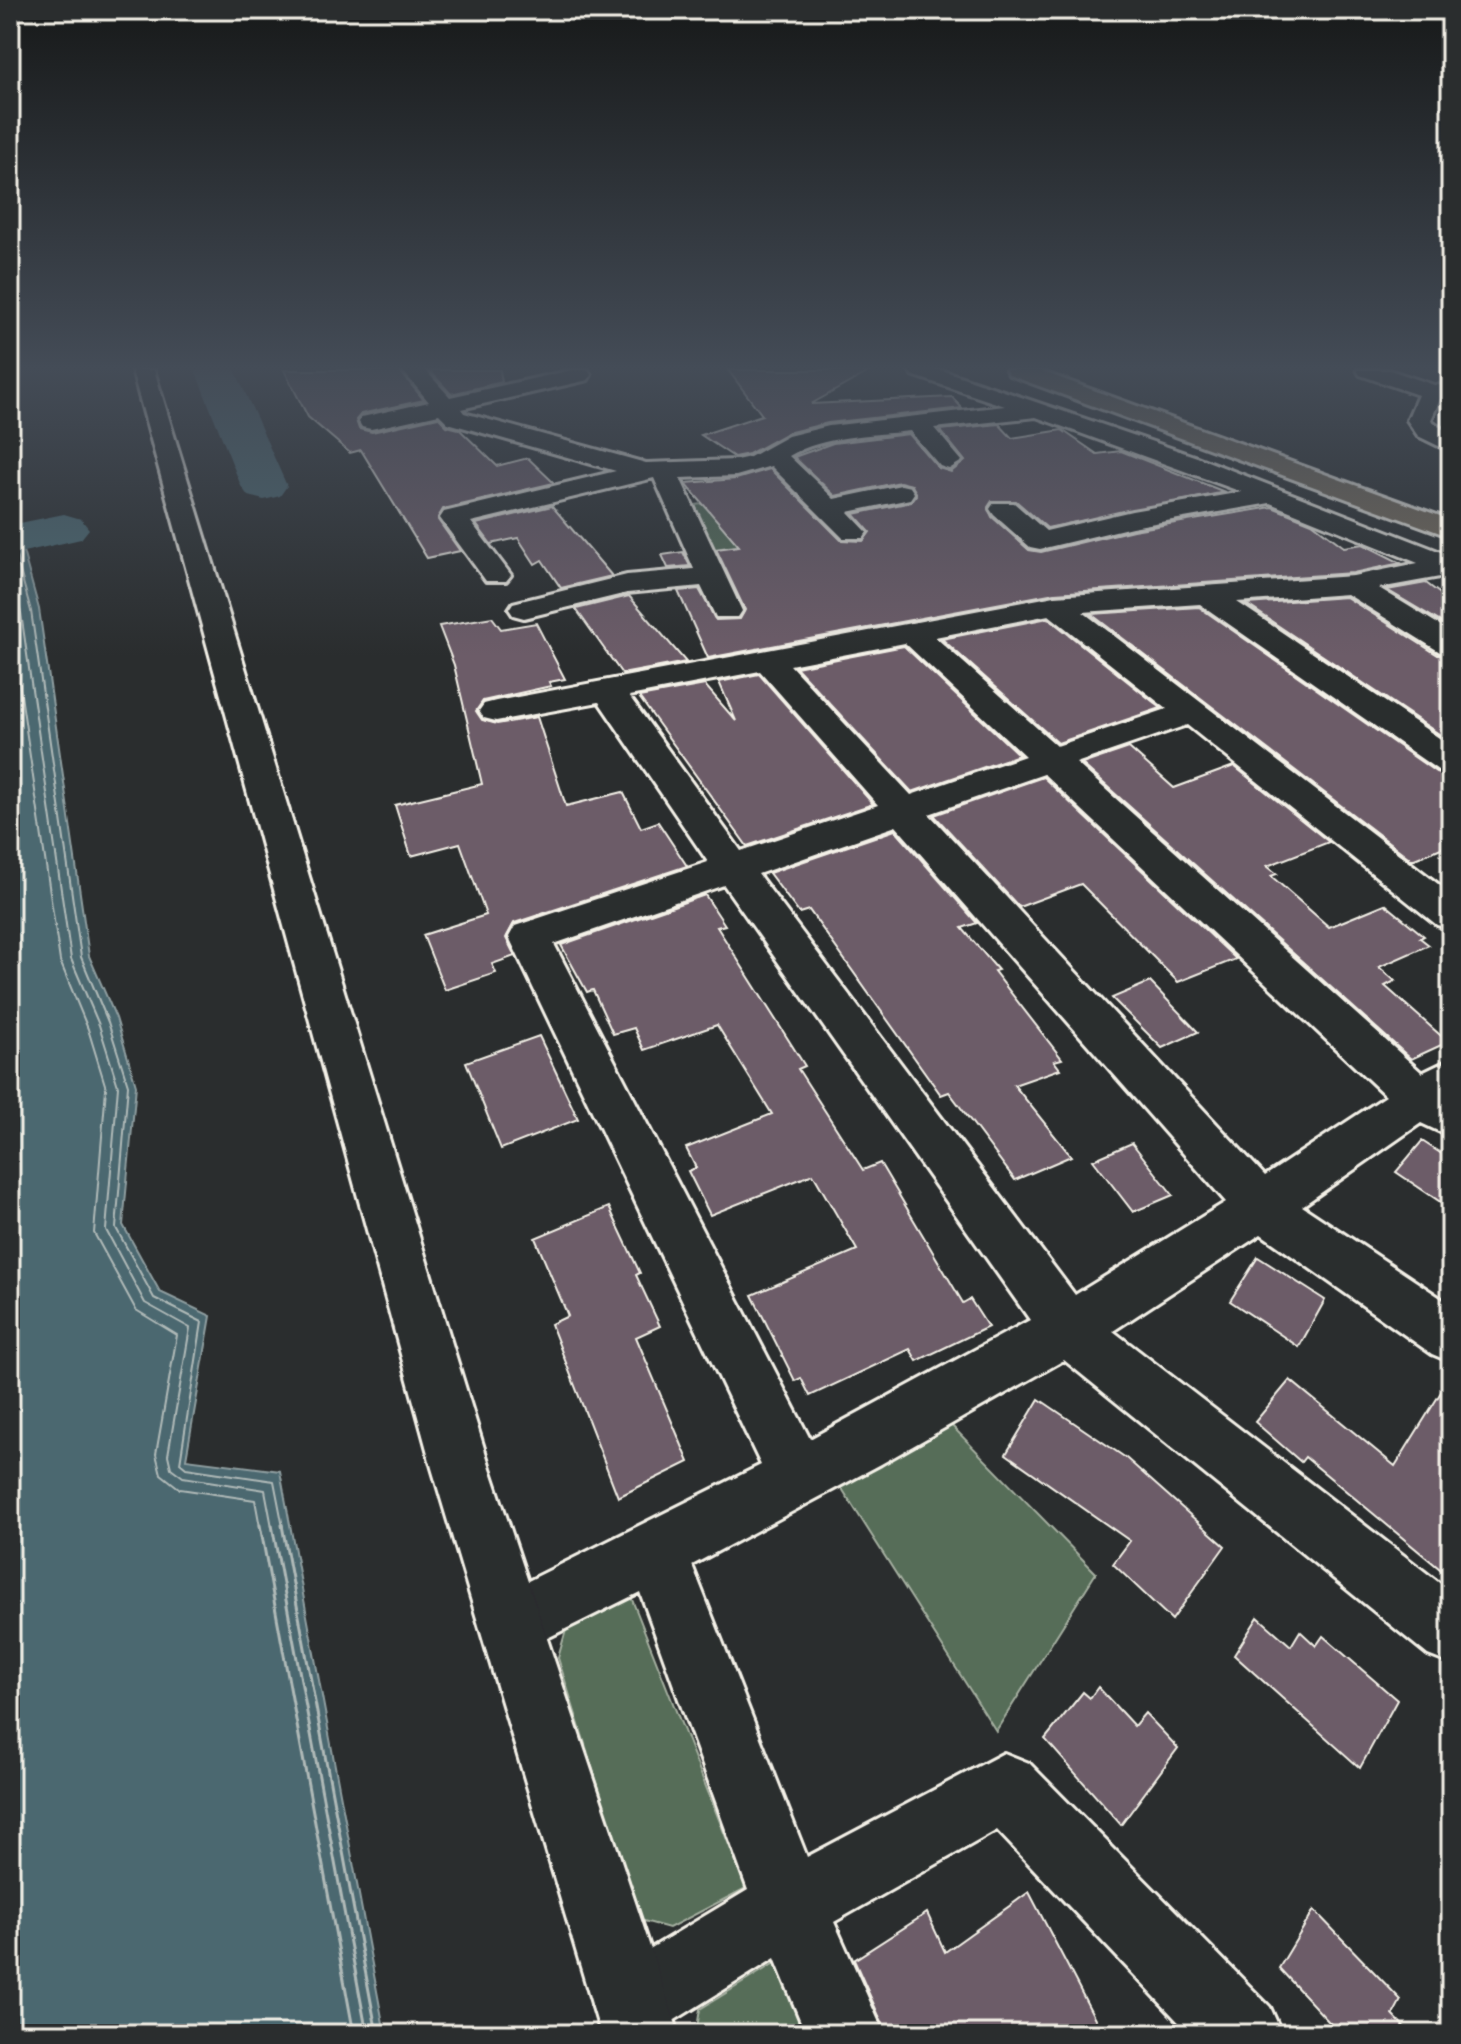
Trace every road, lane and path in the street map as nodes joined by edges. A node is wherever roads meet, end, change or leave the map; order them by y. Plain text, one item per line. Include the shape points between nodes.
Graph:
1 (171, 465) edge
2 (631, 465) edge
3 (747, 465) edge
4 (784, 465) edge
5 (1193, 465) edge
6 (1300, 465) edge
7 (1301, 465) edge
8 (655, 472) junction
9 (901, 493) dead end
10 (1273, 495) junction
11 (827, 508) junction
12 (1004, 509) dead end
13 (1451, 510) edge
14 (1451, 529) edge
15 (853, 532) dead end
16 (1450, 565) edge
17 (496, 575) dead end
18 (712, 576) junction
19 (1353, 585) junction
20 (1208, 596) junction
21 (1055, 605) junction
22 (524, 609) dead end
23 (727, 611) dead end
24 (911, 632) junction
25 (1451, 645) edge
26 (767, 659) junction
27 (608, 690) junction
28 (496, 711) dead end
29 (1189, 713) junction
30 (1049, 759) junction
31 (1451, 762) edge
32 (903, 808) junction
33 (731, 866) junction
34 (1451, 915) edge
35 (1441, 1098) edge
36 (1261, 1206) junction
37 (1068, 1329) junction
38 (1451, 1336) edge
39 (798, 1477) junction
40 (656, 1551) junction
41 (511, 1624) junction
42 (1451, 1632) edge
43 (790, 1906) junction
44 (635, 2019) edge
45 (845, 2034) edge
46 (1243, 2034) edge

1 - 41 street via 461,1468
2 - 8 street
3 - 8 street
4 - 11 street
5 - 10 street
6 - 14 highway
7 - 13 highway
8 - 17 street via 454,518
8 - 18 street
9 - 11 street
10 - 12 street via 1040,541
10 - 16 street
11 - 15 street
16 - 19 street
18 - 22 street via 627,584
18 - 23 street
19 - 20 street
19 - 25 street
20 - 21 street
20 - 31 street
21 - 24 street
21 - 29 street
24 - 26 street
24 - 30 street
26 - 27 street
26 - 32 street
27 - 28 street
27 - 33 street
29 - 30 street
29 - 34 street
30 - 32 street
30 - 35 street
32 - 33 street
32 - 36 street
33 - 37 street
33 - 39 street via 530,937
35 - 36 street
36 - 37 street
36 - 38 street
37 - 39 street
37 - 42 street
39 - 40 street
40 - 41 street
40 - 43 street
41 - 44 street
43 - 44 street
43 - 45 street
43 - 46 street via 1004,1788

